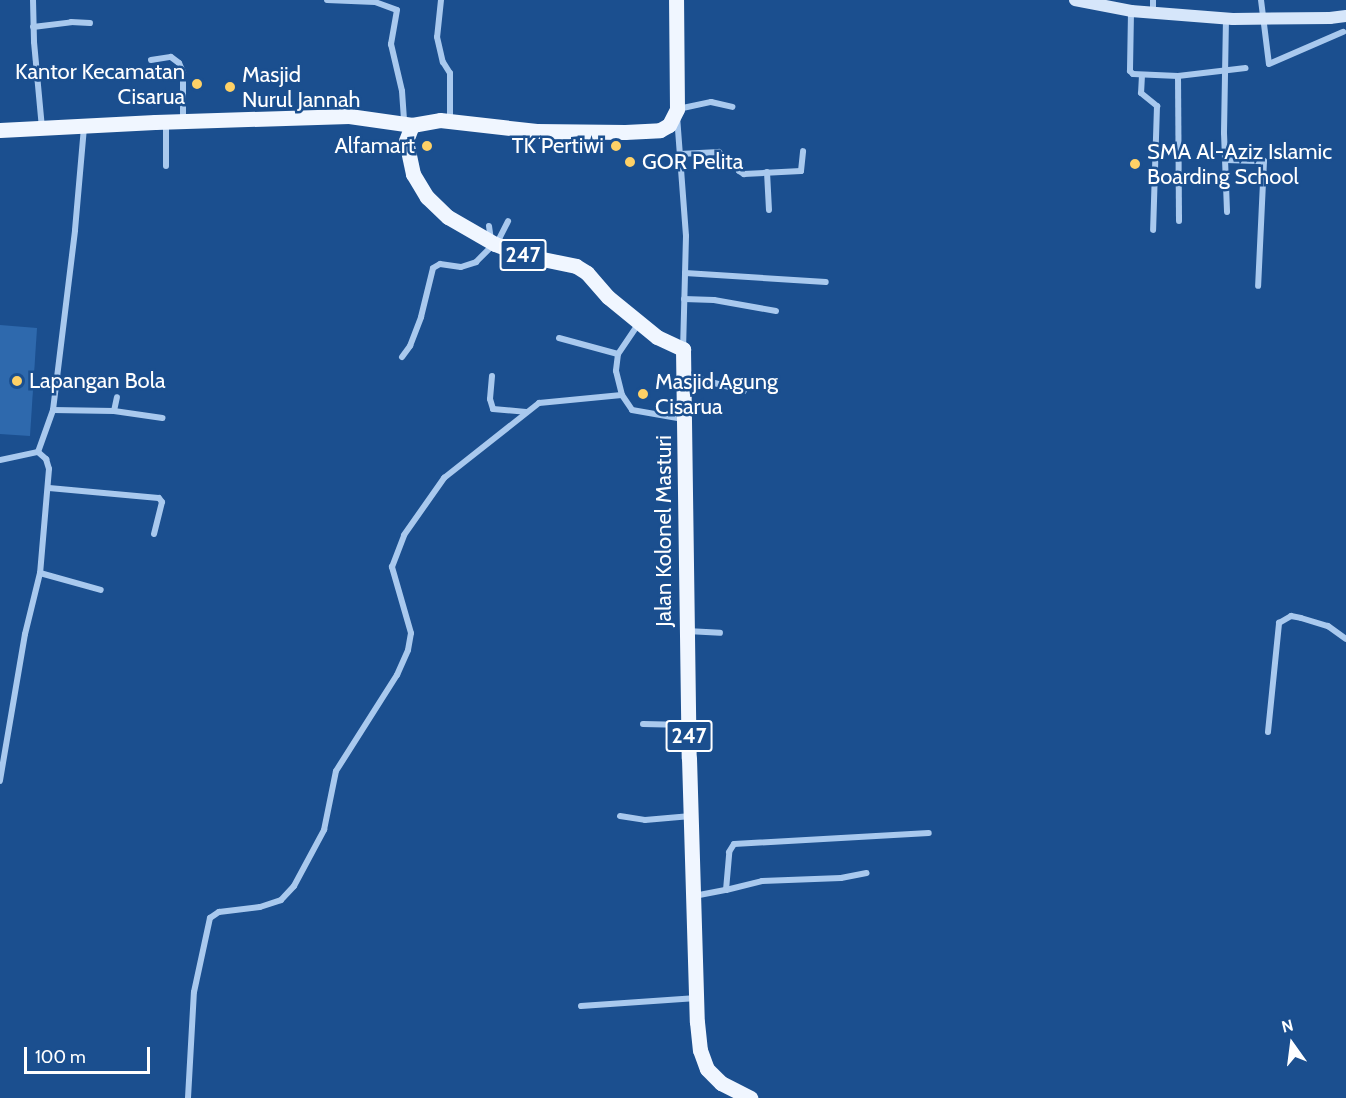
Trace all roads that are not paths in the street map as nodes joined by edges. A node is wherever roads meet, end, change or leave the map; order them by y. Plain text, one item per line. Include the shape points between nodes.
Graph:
1 (33, 0) edge
2 (327, 0) edge
3 (441, 0) edge
4 (676, 0) edge
5 (1076, 0) edge
6 (1261, 0) edge
7 (1153, 6) edge
8 (1131, 11) junction
9 (1346, 16) edge
10 (1226, 18) junction
11 (1262, 18) junction
12 (90, 23) dead end
13 (33, 27) junction
14 (1342, 32) dead end
15 (151, 60) dead end
16 (1246, 68) dead end
17 (1225, 71) junction
18 (1142, 75) junction
19 (1178, 76) junction
20 (732, 107) dead end
21 (677, 111) junction
22 (166, 121) junction
23 (183, 121) junction
24 (450, 121) junction
25 (408, 124) junction
26 (84, 127) junction
27 (43, 128) junction
28 (0, 130) edge
29 (803, 151) dead end
30 (680, 154) junction
31 (1226, 160) junction
32 (166, 166) dead end
33 (767, 172) junction
34 (769, 210) dead end
35 (1227, 212) dead end
36 (507, 221) dead end
37 (1179, 221) dead end
38 (1153, 230) dead end
39 (492, 237) junction
40 (685, 273) junction
41 (826, 282) dead end
42 (1258, 286) dead end
43 (684, 299) junction
44 (776, 311) dead end
45 (639, 323) junction
46 (559, 338) dead end
47 (683, 349) junction
48 (618, 354) junction
49 (402, 357) dead end
50 (684, 375) junction
51 (492, 376) dead end
52 (744, 391) dead end
53 (622, 395) junction
54 (117, 398) dead end
55 (53, 410) junction
56 (114, 411) junction
57 (526, 412) junction
58 (162, 418) dead end
59 (686, 420) junction
60 (38, 452) junction
61 (0, 460) edge
62 (49, 488) junction
63 (154, 534) dead end
64 (40, 573) junction
65 (101, 590) dead end
66 (686, 631) junction
67 (720, 633) dead end
68 (1346, 639) edge
69 (643, 724) dead end
70 (690, 725) junction
71 (1268, 732) dead end
72 (0, 781) edge
73 (620, 816) dead end
74 (691, 816) junction
75 (929, 832) dead end
76 (867, 873) dead end
77 (726, 890) junction
78 (693, 896) junction
79 (696, 998) junction
80 (581, 1006) dead end
81 (188, 1098) edge
82 (750, 1098) edge

1 - 13 street
2 - 25 street via 375,2 397,10 391,44
3 - 24 street via 436,37 442,62 450,73
4 - 21 main road
5 - 8 street
6 - 11 street
7 - 8 street
7 - 10 street
8 - 18 street via 1130,71
9 - 11 street
10 - 11 street
10 - 17 street
11 - 14 street via 1269,64
12 - 13 street
13 - 27 street
15 - 23 street via 171,57 179,63 183,72
16 - 17 street
17 - 19 street
17 - 31 street
18 - 19 street
18 - 38 street via 1141,93 1157,106
19 - 37 street
20 - 21 street via 711,102
21 - 24 main road via 669,125 651,131 536,130
21 - 30 street
22 - 23 main road
22 - 26 main road
22 - 32 street
23 - 25 main road via 349,116
24 - 25 main road
25 - 39 main road, 247 via 407,148 421,189 448,217
26 - 27 main road
26 - 55 street
27 - 28 main road
29 - 33 street via 801,171
30 - 33 street via 719,152 728,162 737,164 741,173
30 - 40 street
31 - 35 street
31 - 42 street via 1264,161
33 - 34 street
36 - 39 street
39 - 45 main road, 247 via 530,257 576,266
39 - 49 street via 476,262 433,268 421,317
40 - 41 street
40 - 43 street
43 - 44 street
43 - 47 street
45 - 47 main road, 247
45 - 48 street
46 - 48 street
47 - 50 main road, Jalan Kolonel Masturi / 247
48 - 53 street via 616,371
50 - 52 street
50 - 59 main road, Jalan Kolonel Masturi / 247
51 - 57 street via 493,409
53 - 57 street via 544,401
53 - 59 street via 632,410
54 - 56 street
55 - 56 street
55 - 60 street
56 - 58 street
57 - 81 street via 444,478 404,535 392,567 411,633 408,650 397,675 336,771 324,830 294,886 281,900 219,912 210,918 195,992
59 - 66 main road, Jalan Kolonel Masturi / 247
60 - 61 street
60 - 62 street via 48,464
62 - 63 street via 159,498 162,502
62 - 64 street
64 - 65 street
64 - 72 street via 25,634
66 - 67 street
66 - 70 main road, Jalan Kolonel Masturi / 247
68 - 71 street via 1328,626 1301,618 1291,616 1279,623
69 - 70 street
70 - 74 main road, Jalan Kolonel Masturi / 247
73 - 74 street via 645,820
74 - 78 main road, Jalan Kolonel Masturi / 247
75 - 77 street via 734,844 729,852
76 - 77 street via 762,881
77 - 78 street
78 - 79 main road, Jalan Kolonel Masturi / 247
79 - 80 street
79 - 82 main road, Jalan Kolonel Masturi / 247 via 704,1065 721,1083

